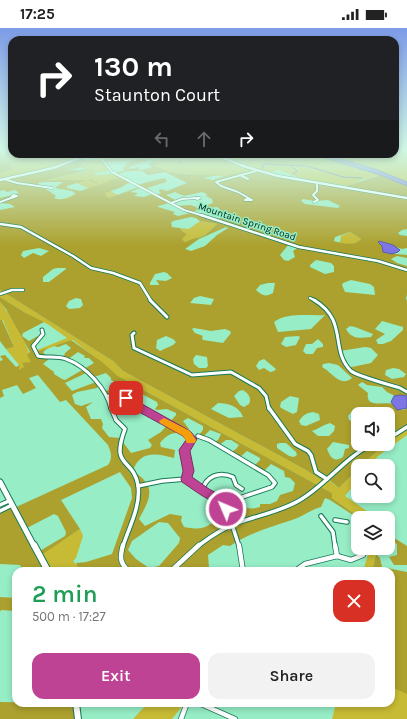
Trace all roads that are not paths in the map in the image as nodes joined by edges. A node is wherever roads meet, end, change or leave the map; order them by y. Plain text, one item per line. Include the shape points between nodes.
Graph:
1 (11, 181) edge
2 (130, 181) edge
3 (220, 181) edge
4 (301, 181) edge
5 (318, 184) junction
6 (52, 188) dead end
7 (196, 198) dead end
8 (247, 198) dead end
9 (407, 198) edge
10 (10, 199) dead end
11 (0, 202) edge
12 (314, 202) dead end
13 (171, 203) junction
14 (0, 224) edge
15 (407, 270) edge
16 (23, 290) dead end
17 (0, 294) edge
18 (310, 298) dead end
19 (167, 317) dead end
20 (42, 330) dead end
21 (134, 333) dead end
22 (407, 392) edge
23 (108, 396) junction
24 (407, 427) edge
25 (395, 435) edge
26 (198, 436) dead end
27 (360, 451) edge
28 (186, 479) junction
29 (327, 479) junction
30 (0, 482) edge
31 (204, 484) junction
32 (138, 486) junction
33 (197, 487) junction
34 (242, 489) dead end
35 (202, 490) junction
36 (11, 503) junction
37 (225, 503) junction
38 (0, 505) edge
39 (0, 511) edge
40 (321, 516) dead end
41 (335, 520) dead end
42 (347, 522) dead end
43 (229, 526) junction
44 (363, 555) dead end
45 (337, 556) junction
46 (46, 567) edge
47 (124, 567) edge
48 (175, 567) edge
49 (243, 567) edge
50 (299, 567) edge
51 (76, 707) edge
52 (186, 707) edge
53 (208, 707) edge
54 (78, 719) edge
55 (181, 719) edge
56 (235, 719) edge

1 - 6 street
2 - 13 street, Mountain Spring Road
3 - 8 street via 216,183 244,194
4 - 5 highway
5 - 9 highway
5 - 12 street via 314,195 318,200
7 - 13 street
10 - 11 street
13 - 15 street, Mountain Spring Road via 193,214 275,240 313,250 378,261
14 - 19 street via 21,227 91,268 140,283 150,300
16 - 17 street via 16,289
18 - 22 street via 321,303 331,313 335,321 342,360 347,368
20 - 23 street via 33,346 38,356 73,362
21 - 29 street via 134,348 192,375 231,372 258,388 266,396 269,410 295,444 308,451 316,472
23 - 28 street via 123,396 186,433 191,439 184,450 188,471
23 - 32 street via 112,417 124,429 119,443 120,460 133,474
24 - 25 street
26 - 37 street via 268,475 275,483 272,487
27 - 29 street
28 - 32 street
28 - 33 street
29 - 43 street via 310,494 293,504
30 - 36 main road
31 - 33 street
31 - 34 street via 213,476 224,474 233,476 236,485
31 - 35 street
32 - 47 street via 136,508 120,558
33 - 35 street
35 - 37 street
36 - 38 street
36 - 39 street
36 - 46 main road
37 - 43 street via 228,516 224,522
40 - 45 street via 333,532
41 - 42 street
43 - 48 street via 205,540
43 - 49 street via 238,541
44 - 45 street via 351,560
45 - 50 street
51 - 54 main road
52 - 55 street
53 - 56 street

